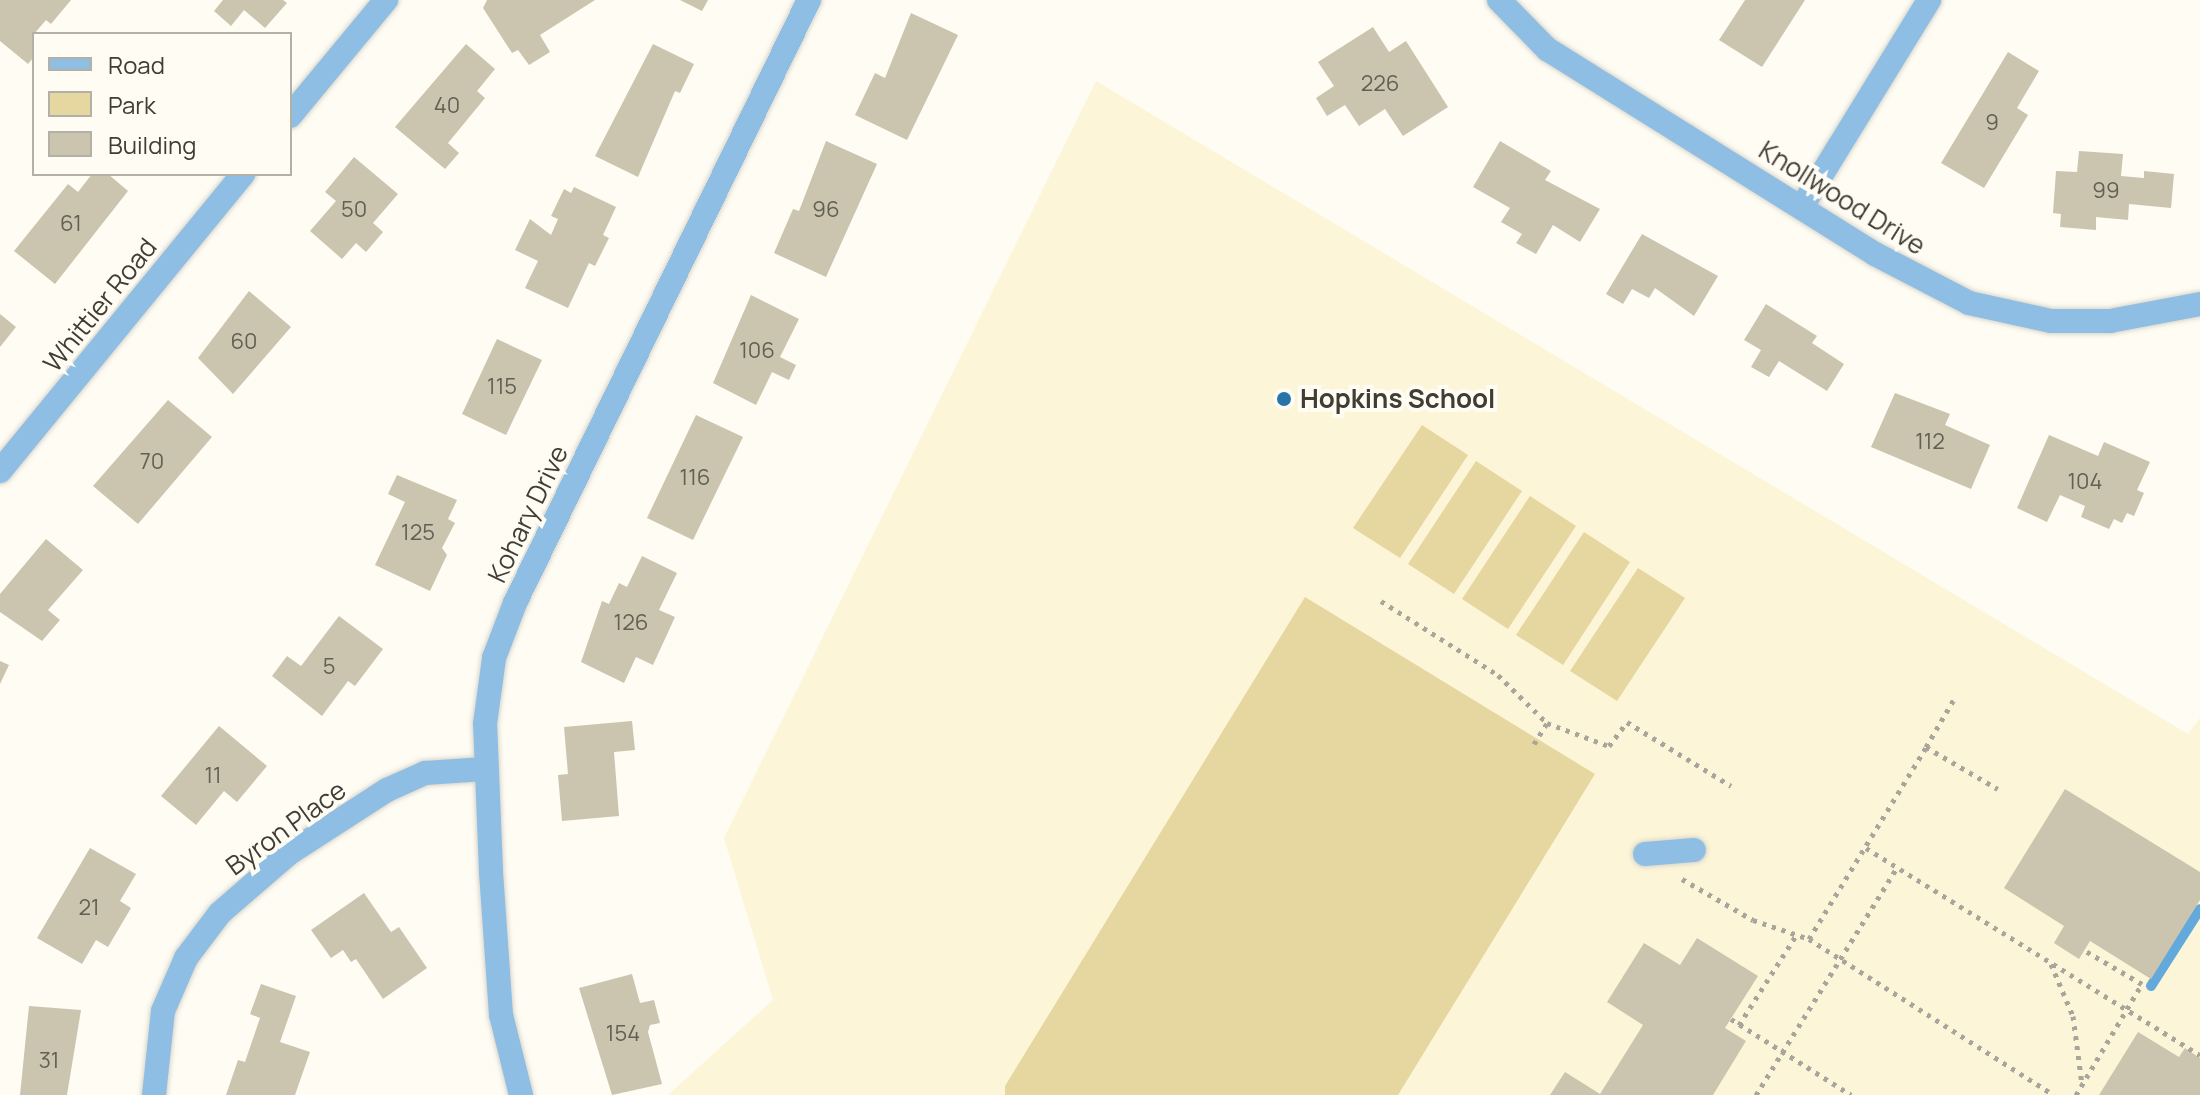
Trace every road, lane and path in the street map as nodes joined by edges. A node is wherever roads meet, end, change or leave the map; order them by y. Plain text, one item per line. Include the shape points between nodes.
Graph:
1 (386, 0) edge
2 (809, 0) edge
3 (1499, 0) edge
4 (1929, 0) edge
5 (292, 114) edge
6 (241, 176) edge
7 (1803, 205) junction
8 (2200, 304) edge
9 (0, 471) edge
10 (1381, 601) dead end
11 (1954, 699) dead end
12 (1547, 723) junction
13 (1534, 744) dead end
14 (1926, 747) junction
15 (485, 769) junction
16 (1731, 786) dead end
17 (1998, 789) dead end
18 (1866, 848) junction
19 (1694, 850) dead end
20 (1645, 854) joint
21 (1897, 868) junction
22 (1797, 934) junction
23 (1809, 939) junction
24 (2084, 950) dead end
25 (1839, 960) junction
26 (2051, 963) junction
27 (2128, 1010) junction
28 (1731, 1019) dead end
29 (1739, 1025) junction
30 (1782, 1053) junction
31 (2200, 1055) edge
32 (2082, 1084) junction
33 (2050, 1094) edge
34 (154, 1095) edge
35 (521, 1095) edge
36 (1756, 1095) edge
37 (1851, 1095) edge
38 (2076, 1095) edge

1 - 5 street
2 - 15 street, Kohary Drive via 515,603 488,687
3 - 7 street, Knollwood Drive via 1547,49
4 - 7 street
6 - 9 street, Whittier Road
7 - 8 street, Knollwood Drive via 1927,284 2006,314 2110,321
10 - 12 path via 1498,675
11 - 14 path
12 - 13 path
12 - 16 path via 1609,746 1627,722
14 - 17 path
14 - 18 path
15 - 34 street, Byron Place via 425,773 387,790 288,854 220,913 186,958 163,1011
15 - 35 street, Kohary Drive via 501,1015
18 - 21 path
18 - 23 path
19 - 20 street
20 - 22 path via 1734,911
21 - 25 path
21 - 26 path
22 - 23 path
22 - 29 path
23 - 25 path
24 - 27 path via 2142,984
25 - 30 path
25 - 33 path
26 - 27 path
26 - 32 path via 2073,1016
27 - 31 path
27 - 32 path
28 - 29 path
29 - 30 path
30 - 36 path
30 - 37 path
32 - 38 path

